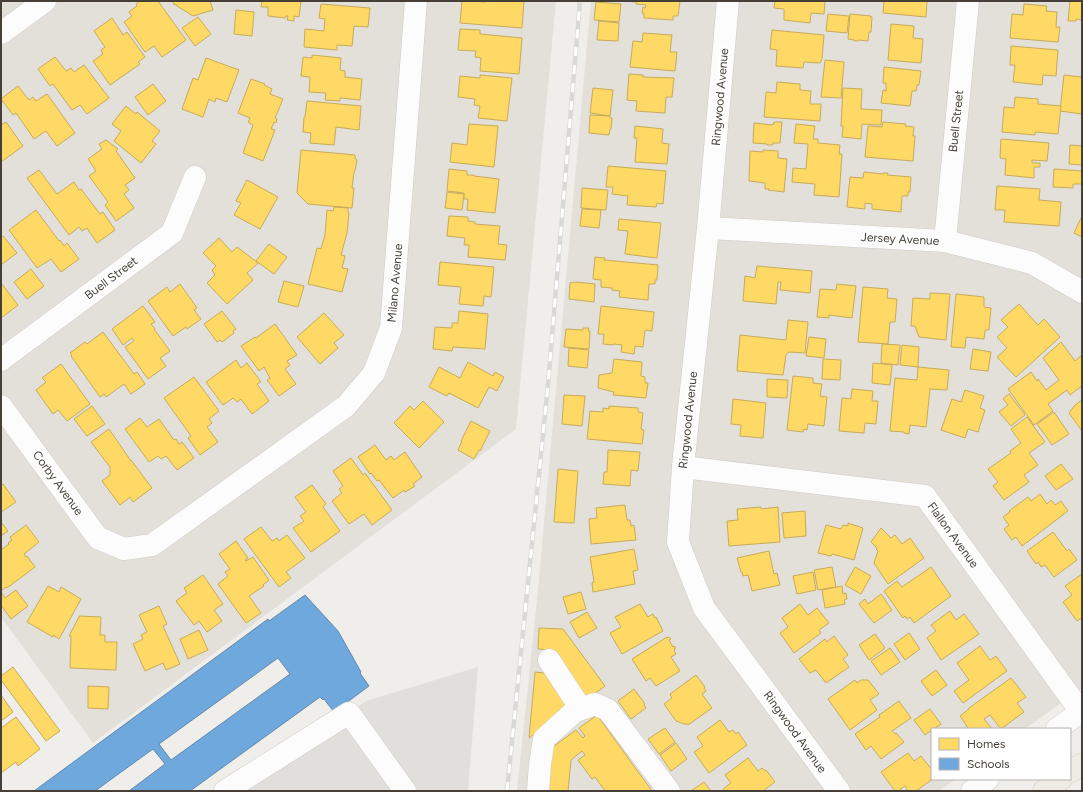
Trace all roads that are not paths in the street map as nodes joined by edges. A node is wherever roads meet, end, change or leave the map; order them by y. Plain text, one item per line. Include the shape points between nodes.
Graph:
1 (45, 1) edge
2 (416, 1) edge
3 (728, 1) edge
4 (968, 1) edge
5 (1, 32) edge
6 (195, 177) dead end
7 (708, 228) junction
8 (945, 241) junction
9 (1082, 292) edge
10 (1, 360) edge
11 (1, 406) edge
12 (683, 467) junction
13 (124, 548) joint
14 (549, 660) dead end
15 (581, 709) junction
16 (1081, 712) edge
17 (1058, 728) edge
18 (1082, 764) edge
19 (1071, 771) edge
20 (987, 780) edge
21 (1060, 780) edge
22 (225, 791) edge
23 (405, 791) edge
24 (538, 791) edge
25 (669, 791) edge
26 (838, 791) edge
27 (972, 791) edge
28 (1044, 791) edge

1 - 5 street
2 - 13 street, Milano Avenue via 391,328 374,373 346,406 152,545
3 - 7 street, Ringwood Avenue
4 - 8 street, Buell Street
6 - 10 street, Buell Street via 172,232
7 - 8 street, Jersey Avenue
7 - 12 street, Ringwood Avenue
8 - 9 street, Jersey Avenue via 1032,263
11 - 13 street, Corby Avenue via 98,538
12 - 16 street, Flallon Avenue via 925,496
12 - 26 street, Ringwood Avenue via 678,542 704,608
14 - 15 street
15 - 24 street via 575,711 544,739
15 - 25 street via 595,704 608,710
16 - 17 street
18 - 19 main road
20 - 27 street
21 - 28 main road
22 - 23 street via 349,713

